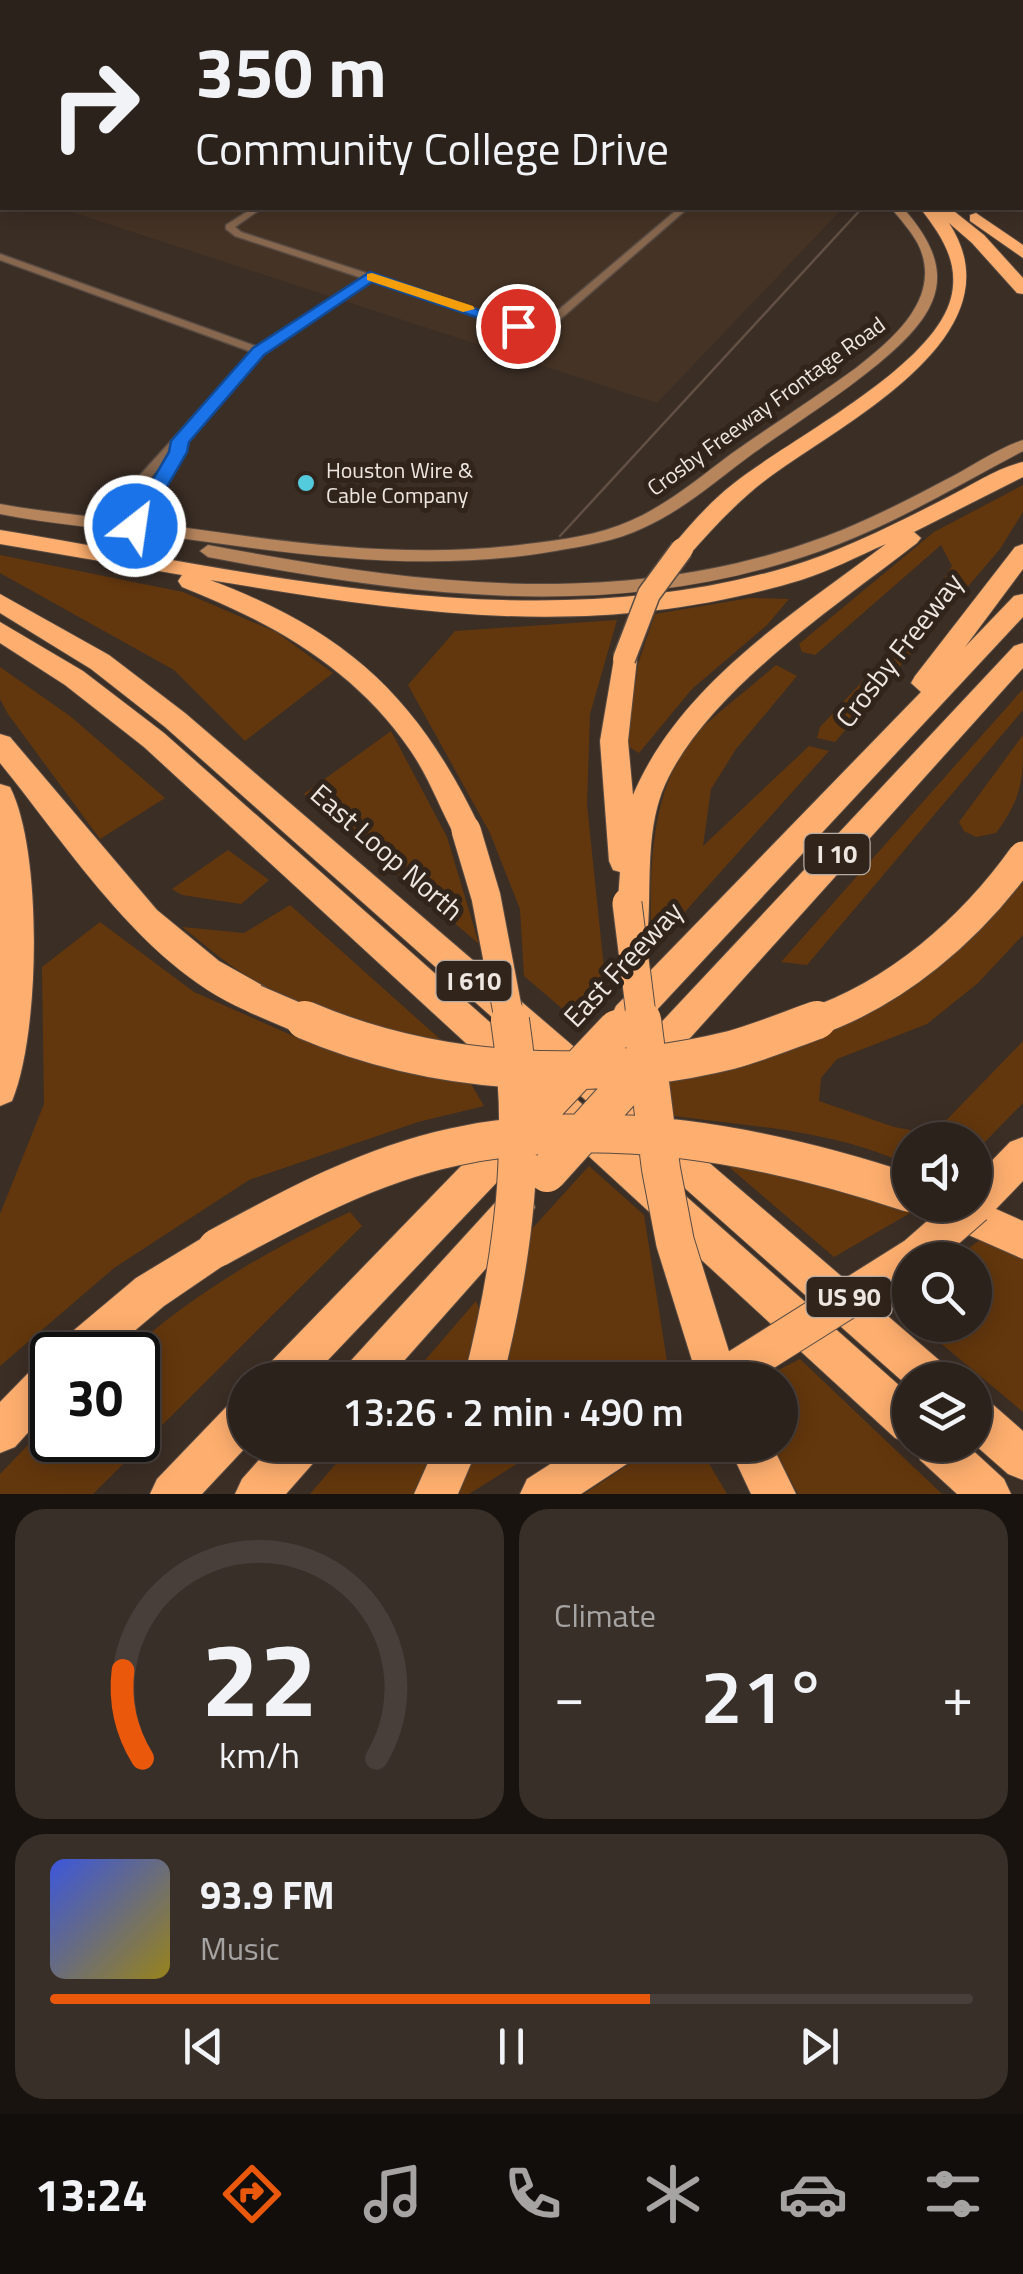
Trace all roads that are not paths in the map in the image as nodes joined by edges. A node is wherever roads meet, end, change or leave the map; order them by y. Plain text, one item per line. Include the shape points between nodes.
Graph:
1 (255, 210) edge
2 (682, 210) edge
3 (899, 210) edge
4 (930, 210) edge
5 (941, 210) edge
6 (964, 210) edge
7 (1023, 254) edge
8 (0, 256) edge
9 (370, 277) junction
10 (1023, 289) edge
11 (259, 351) junction
12 (180, 441) junction
13 (1023, 445) edge
14 (1023, 468) edge
15 (144, 476) junction
16 (162, 480) junction
17 (963, 500) junction
18 (0, 509) edge
19 (38, 516) junction
20 (105, 521) junction
21 (135, 526) junction
22 (0, 537) edge
23 (1023, 552) edge
24 (98, 554) junction
25 (0, 602) edge
26 (1023, 602) edge
27 (0, 631) edge
28 (1023, 652) edge
29 (0, 744) edge
30 (0, 795) edge
31 (838, 795) junction
32 (1023, 856) edge
33 (631, 912) junction
34 (0, 1089) edge
35 (1023, 1155) edge
36 (992, 1186) edge
37 (892, 1187) edge
38 (954, 1222) edge
39 (982, 1222) edge
40 (1023, 1240) edge
41 (102, 1332) edge
42 (298, 1362) edge
43 (376, 1362) edge
44 (488, 1362) edge
45 (712, 1362) edge
46 (747, 1362) edge
47 (911, 1362) edge
48 (30, 1400) edge
49 (892, 1406) edge
50 (0, 1432) edge
51 (992, 1432) edge
52 (228, 1436) edge
53 (1023, 1459) edge
54 (285, 1462) edge
55 (592, 1462) edge
56 (758, 1462) edge
57 (954, 1462) edge
58 (172, 1494) edge
59 (256, 1494) edge
60 (542, 1494) edge
61 (774, 1494) edge
62 (989, 1494) edge

1 - 9 street via 230,227
2 - 9 street via 553,320 537,326 518,326
3 - 21 main road, Crosby Freeway Frontage Road via 917,229 932,267 932,293 914,326 875,360 634,525 507,554 396,560
4 - 33 highway, bridge via 948,230 961,262 961,295 946,330 869,396 741,488 682,548 649,594 624,659 614,741
5 - 10 highway
6 - 7 highway
8 - 11 street
9 - 11 street
11 - 12 street
12 - 15 street
12 - 16 street
13 - 19 main road via 809,549 738,569 576,594 505,595 341,577
14 - 17 highway
15 - 16 street
15 - 20 street
16 - 21 street
17 - 24 highway via 771,581 670,602 569,611 374,598
17 - 33 highway via 809,615 683,732 648,792
18 - 19 main road
19 - 20 main road, Crosby Freeway Frontage Road
20 - 21 main road, Crosby Freeway Frontage Road
22 - 24 highway
23 - 31 highway, Crosby Freeway
24 - 44 highway, bridge via 238,598 290,622 380,692 445,781 485,887 507,986 519,1098 510,1257
25 - 47 highway, East Loop North / I 610 via 100,662 176,720
26 - 31 highway, East Freeway / I 10
27 - 49 highway, I 610 via 154,740
28 - 43 highway, I 10, bridge
29 - 32 highway, bridge via 146,920 208,971 296,1020 363,1042 482,1066 565,1071 667,1063 813,1023 932,954 983,909
30 - 34 highway via 20,913 20,972
31 - 42 highway, East Freeway / I 10, bridge
33 - 45 highway, bridge via 674,1242
35 - 36 highway, US 90
37 - 41 highway, bridge via 817,1164 692,1142 514,1138 452,1147 314,1196 216,1248
38 - 46 highway, US 90, bridge via 916,1256
39 - 40 highway
48 - 50 highway
51 - 53 highway
52 - 58 highway
54 - 59 highway
55 - 60 highway
56 - 61 highway
57 - 62 highway

